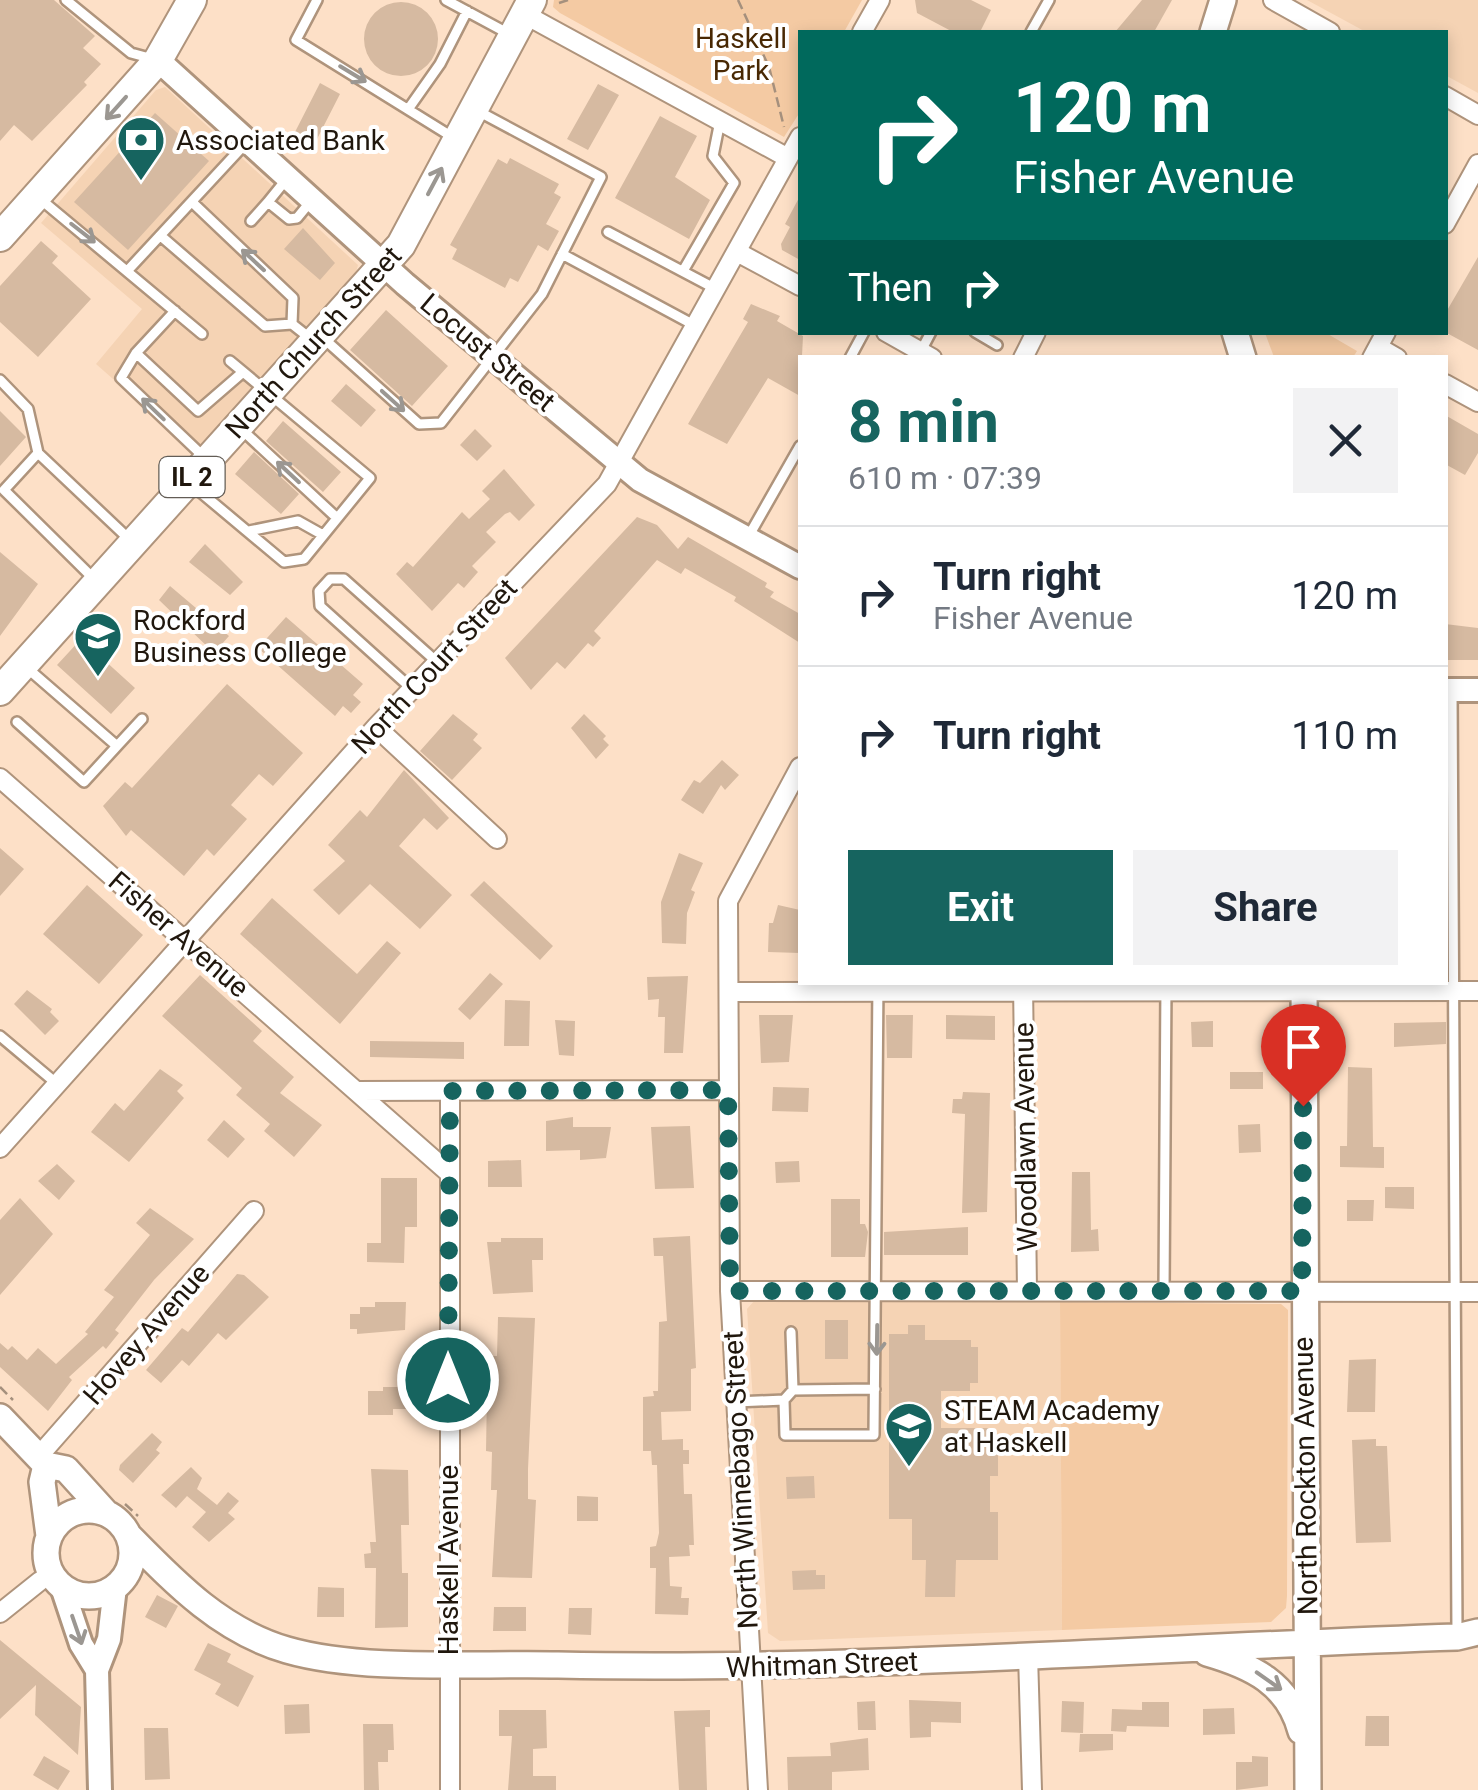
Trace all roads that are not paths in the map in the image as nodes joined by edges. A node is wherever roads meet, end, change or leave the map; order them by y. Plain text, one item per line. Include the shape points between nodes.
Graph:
1 (66, 0) edge
2 (192, 0) edge
3 (317, 0) edge
4 (446, 0) edge
5 (880, 0) edge
6 (1049, 0) edge
7 (1223, 0) edge
8 (1272, 0) edge
9 (467, 11) junction
10 (532, 13) edge
11 (863, 30) edge
12 (1032, 30) edge
13 (1215, 30) edge
14 (1326, 30) edge
15 (158, 60) junction
16 (1448, 98) edge
17 (409, 108) junction
18 (474, 108) junction
19 (1478, 114) edge
20 (720, 120) junction
21 (792, 132) edge
22 (248, 140) junction
23 (457, 140) junction
24 (788, 158) junction
25 (1478, 164) edge
26 (288, 177) junction
27 (37, 196) junction
28 (313, 199) junction
29 (268, 202) junction
30 (193, 204) junction
31 (1448, 219) edge
32 (250, 221) dead end
33 (608, 232) dead end
34 (0, 237) edge
35 (162, 237) junction
36 (737, 252) junction
37 (562, 254) junction
38 (385, 264) junction
39 (128, 269) junction
40 (683, 272) junction
41 (798, 285) edge
42 (717, 289) junction
43 (175, 311) junction
44 (292, 324) junction
45 (696, 326) junction
46 (202, 334) dead end
47 (893, 335) edge
48 (980, 335) edge
49 (318, 339) junction
50 (997, 345) dead end
51 (136, 353) junction
52 (926, 354) edge
53 (493, 357) junction
54 (230, 361) dead end
55 (243, 372) junction
56 (0, 380) edge
57 (1448, 386) edge
58 (270, 394) junction
59 (1478, 402) edge
60 (239, 426) junction
61 (798, 450) edge
62 (38, 453) junction
63 (620, 464) junction
64 (197, 471) junction
65 (337, 518) junction
66 (249, 531) junction
67 (323, 535) junction
68 (747, 540) junction
69 (132, 542) junction
70 (798, 565) edge
71 (98, 582) junction
72 (438, 662) junction
73 (24, 665) junction
74 (412, 689) junction
75 (1449, 690) edge
76 (1478, 690) edge
77 (0, 691) edge
78 (142, 719) dead end
79 (17, 722) dead end
80 (376, 727) junction
81 (116, 746) junction
82 (798, 771) edge
83 (0, 778) edge
84 (497, 839) dead end
85 (184, 937) junction
86 (877, 987) edge
87 (1024, 988) edge
88 (1166, 988) edge
89 (1304, 988) edge
90 (730, 992) junction
91 (1451, 992) junction
92 (1478, 992) edge
93 (0, 1036) edge
94 (56, 1083) junction
95 (728, 1090) junction
96 (356, 1091) junction
97 (450, 1091) junction
98 (0, 1148) edge
99 (448, 1172) junction
100 (254, 1211) dead end
101 (878, 1290) junction
102 (1164, 1290) junction
103 (730, 1291) junction
104 (1027, 1291) junction
105 (1302, 1291) junction
106 (1452, 1292) junction
107 (1478, 1292) edge
108 (790, 1332) dead end
109 (875, 1389) junction
110 (792, 1390) junction
111 (784, 1400) junction
112 (736, 1402) junction
113 (12, 1414) edge
114 (42, 1461) junction
115 (114, 1507) junction
116 (138, 1531) junction
117 (49, 1536) junction
118 (119, 1583) junction
119 (51, 1584) junction
120 (183, 1590) junction
121 (0, 1614) edge
122 (1468, 1634) edge
123 (1308, 1642) junction
124 (1188, 1648) junction
125 (1028, 1656) junction
126 (448, 1663) junction
127 (750, 1668) junction
128 (97, 1670) junction
129 (1308, 1757) junction
130 (100, 1790) edge
131 (450, 1790) edge
132 (758, 1790) edge
133 (1032, 1790) edge
134 (1308, 1790) edge

1 - 15 lane via 131,53
2 - 15 main road
3 -> 17 lane via 296,40
4 - 9 lane
5 - 11 street
6 - 12 lane
7 - 13 main road
8 - 14 street
9 - 10 lane
9 - 17 lane
10 - 18 main road, North Church Street / IL 2
10 - 20 street
15 - 22 street, Locust Street
15 -> 27 main road
16 - 19 street
17 - 23 lane
18 - 23 main road, North Church Street / IL 2
18 - 37 lane via 601,178
20 - 24 street
20 - 40 lane via 713,156 734,183
21 - 24 street, North Court Street
22 - 26 street, Locust Street
22 - 30 lane
38 -> 23 main road, North Church Street / IL 2
24 - 36 street, North Court Street
25 - 31 street
26 - 28 street, Locust Street
26 - 29 lane
27 - 34 main road
27 -> 39 lane
28 - 29 lane via 289,220
28 - 38 street, Locust Street
29 - 32 lane
30 - 35 lane
44 -> 30 lane via 294,298
33 - 40 lane
35 - 39 lane
35 - 44 lane via 265,326
36 - 41 street
36 - 42 street, North Court Street
37 - 45 lane
37 - 53 lane via 542,294
38 - 49 main road, North Church Street / IL 2
38 - 53 street, Locust Street
39 - 43 lane
40 - 42 lane
42 - 45 street, North Court Street
43 - 46 lane
43 - 51 lane
44 - 49 lane
45 - 63 street, North Court Street
47 - 52 street
48 - 50 lane
49 -> 53 lane via 425,426 441,423
49 - 58 main road, North Church Street / IL 2
51 - 55 lane via 198,411
64 -> 51 lane via 121,378
53 - 63 street, Locust Street
54 - 55 lane
55 - 58 lane
56 - 62 lane via 28,409
57 - 59 street
58 - 60 main road, North Church Street / IL 2
58 - 65 lane via 370,478
60 - 64 main road, North Church Street / IL 2
65 -> 60 lane
61 - 68 lane
62 - 69 lane
62 - 71 lane via 4,490
63 - 68 street, Locust Street
63 - 72 street, North Court Street
64 - 66 lane
64 - 69 main road, North Church Street / IL 2
65 - 67 lane
66 - 67 lane via 298,521
66 - 67 lane via 284,562 304,559
68 - 70 street, Locust Street
69 - 71 main road, North Church Street / IL 2
71 - 73 main road, North Church Street / IL 2
72 - 74 street, North Court Street
72 - 74 lane via 344,579 330,579 319,591 320,606
73 - 77 main road, North Church Street / IL 2
73 - 81 lane
74 - 80 street, North Court Street
75 - 76 street
75 - 91 lane
78 - 81 lane
79 - 81 lane via 84,782
80 - 84 street
80 - 85 street, North Court Street
82 - 90 street, North Winnebago Street via 728,901
83 - 85 street, Fisher Avenue
85 - 94 street, North Court Street
85 - 96 street, Fisher Avenue
86 - 87 street
86 - 90 street
86 - 101 lane
87 - 88 street
87 - 104 street, Woodlawn Avenue
88 - 89 street
88 - 102 lane
89 - 91 street
89 - 105 main road, North Rockton Avenue
90 - 95 street, North Winnebago Street
91 - 92 street
91 - 106 lane
93 - 94 lane
94 - 98 street, North Court Street
95 - 97 street
95 - 103 street, North Winnebago Street
96 - 97 street
96 - 99 street, Fisher Avenue
97 - 99 street, Haskell Avenue
99 - 126 street, Haskell Avenue
100 - 114 street, Hovey Avenue
101 - 103 street
101 - 104 street
101 -> 109 lane
102 - 104 street
102 - 105 street
103 - 112 street, North Winnebago Street
105 - 106 street
105 - 123 main road, North Rockton Avenue
106 - 107 street
106 - 122 lane
108 - 110 lane
109 - 110 lane
109 - 111 lane via 874,1436 784,1434
110 - 111 lane
111 - 112 lane
112 - 127 street, North Winnebago Street
113 - 114 main road
114 - 115 main road via 66,1469
114 - 117 main road
115 - 116 main road, Whitman Street
115 - 117 main road via 72,1512
116 - 118 main road
116 - 120 main road, Whitman Street
117 - 119 main road
118 - 119 main road, Whitman Street via 83,1596
118 - 120 main road, Whitman Street via 142,1577
118 - 128 street
119 - 121 street
119 -> 128 street
120 - 126 main road, Whitman Street via 227,1623 284,1649
122 - 123 main road, Whitman Street
123 - 124 main road, Whitman Street
123 - 129 main road, North Rockton Avenue
124 - 125 main road, Whitman Street
124 -> 129 main road via 1235,1661 1283,1691 1294,1705
125 - 127 main road, Whitman Street
125 - 133 street
126 - 127 main road, Whitman Street
126 - 131 street, Haskell Avenue
127 - 132 street, North Winnebago Street
128 - 130 street
129 - 134 main road, North Rockton Avenue

